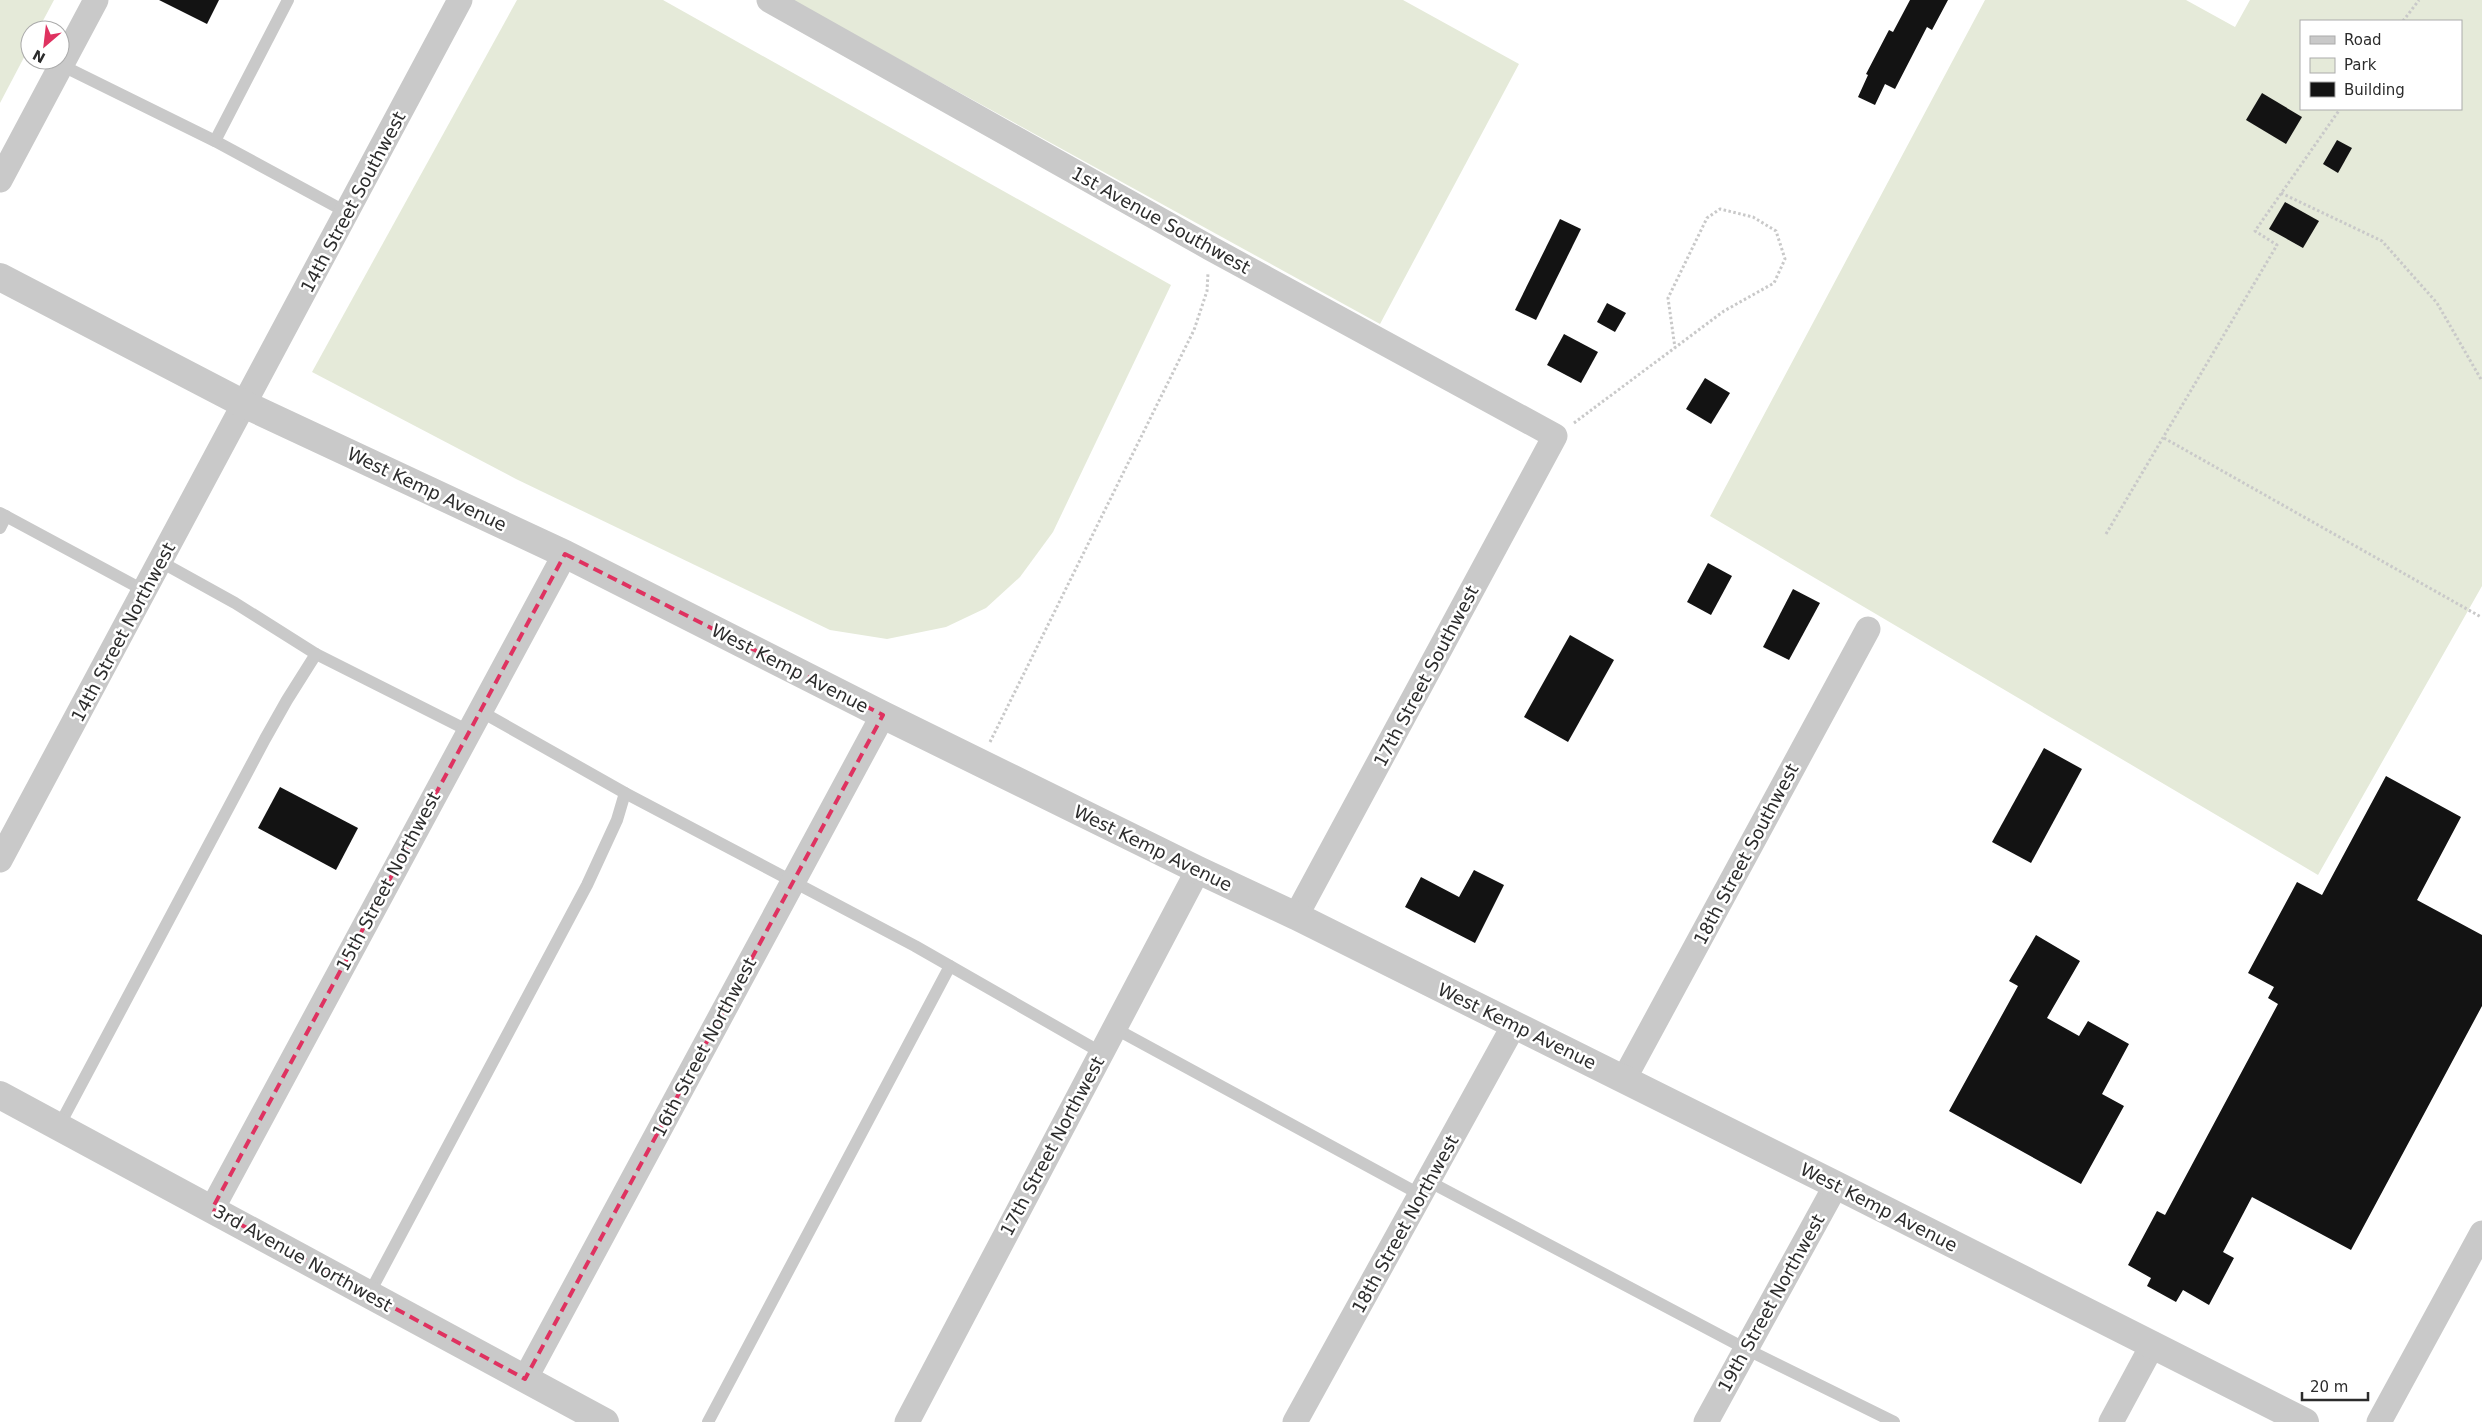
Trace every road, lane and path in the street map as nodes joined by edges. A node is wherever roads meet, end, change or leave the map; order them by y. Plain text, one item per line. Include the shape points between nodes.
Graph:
1 (96, 0) edge
2 (288, 0) edge
3 (460, 0) edge
4 (769, 0) edge
5 (2419, 0) edge
6 (2404, 20) edge
7 (70, 48) edge
8 (58, 70) edge
9 (70, 70) edge
10 (2339, 110) edge
11 (214, 142) junction
12 (0, 180) edge
13 (2280, 193) junction
14 (348, 213) junction
15 (1210, 248) junction
16 (0, 277) edge
17 (1675, 348) junction
18 (2482, 382) edge
19 (244, 404) junction
20 (1555, 436) junction
21 (2164, 438) junction
22 (2, 519) edge
23 (2106, 534) dead end
24 (565, 554) junction
25 (161, 562) junction
26 (145, 592) junction
27 (2481, 618) edge
28 (1868, 629) dead end
29 (316, 654) junction
30 (882, 715) junction
31 (475, 721) junction
32 (980, 762) junction
33 (625, 793) junction
34 (0, 860) edge
35 (1198, 870) junction
36 (793, 881) junction
37 (1296, 916) junction
38 (950, 966) junction
39 (1514, 1025) junction
40 (1114, 1028) junction
41 (1102, 1053) junction
42 (1624, 1079) junction
43 (0, 1095) edge
44 (58, 1126) junction
45 (1836, 1185) junction
46 (1424, 1188) junction
47 (212, 1208) junction
48 (2482, 1233) edge
49 (369, 1294) junction
50 (2153, 1344) junction
51 (1746, 1349) junction
52 (525, 1379) junction
53 (605, 1422) edge
54 (708, 1422) edge
55 (907, 1422) edge
56 (1295, 1422) edge
57 (1706, 1422) edge
58 (1894, 1422) edge
59 (2110, 1422) edge
60 (2305, 1422) edge
61 (2380, 1422) edge

1 - 7 street
2 - 11 lane
3 - 14 street, 14th Street Southwest
4 - 15 street, 1st Avenue Southwest
5 - 6 path
8 - 12 street
9 - 11 lane
10 - 13 path
11 - 14 lane
13 - 18 path via 2382,241 2437,302
13 - 21 path via 2255,231 2277,245
14 - 19 street, 14th Street Southwest
15 - 20 street, 1st Avenue Southwest
15 - 32 path via 1207,291 1194,330
16 - 19 street, West Kemp Avenue
17 - 17 path via 1724,311 1774,283 1784,259 1776,231 1753,217 1720,210 1707,218 1668,298
17 - 20 path
19 - 24 street, West Kemp Avenue
19 - 25 street, 14th Street Northwest
20 - 37 street, 17th Street Southwest
21 - 23 path
21 - 27 path
22 - 26 lane
24 - 30 street, West Kemp Avenue
24 - 31 street, 15th Street Northwest
25 - 26 street, 14th Street Northwest
25 - 29 lane via 235,603
26 - 34 street, 14th Street Northwest
28 - 42 street, 18th Street Southwest
29 - 31 lane
29 - 44 lane via 265,739
30 - 32 street, West Kemp Avenue
30 - 36 street, 16th Street Northwest
31 - 33 lane
31 - 47 street, 15th Street Northwest
32 - 35 street, West Kemp Avenue
33 - 36 lane
33 - 49 lane via 617,820 587,885
35 - 37 street, West Kemp Avenue
35 - 40 street, 17th Street Northwest
36 - 38 lane
36 - 52 street, 16th Street Northwest
37 - 39 street, West Kemp Avenue
38 - 41 lane
38 - 54 lane
39 - 42 street, West Kemp Avenue
39 - 46 street, 18th Street Northwest
40 - 41 street, 17th Street Northwest
40 - 46 lane
41 - 55 street, 17th Street Northwest
42 - 45 street, West Kemp Avenue
43 - 44 street, 3rd Avenue Northwest
44 - 47 street, 3rd Avenue Northwest
45 - 50 street, West Kemp Avenue
45 - 51 street, 19th Street Northwest
46 - 51 lane
46 - 56 street, 18th Street Northwest
47 - 49 street, 3rd Avenue Northwest
48 - 61 street
49 - 52 street, 3rd Avenue Northwest
50 - 59 street
50 - 60 street, West Kemp Avenue
51 - 57 street, 19th Street Northwest
51 - 58 lane
52 - 53 street, 3rd Avenue Northwest

